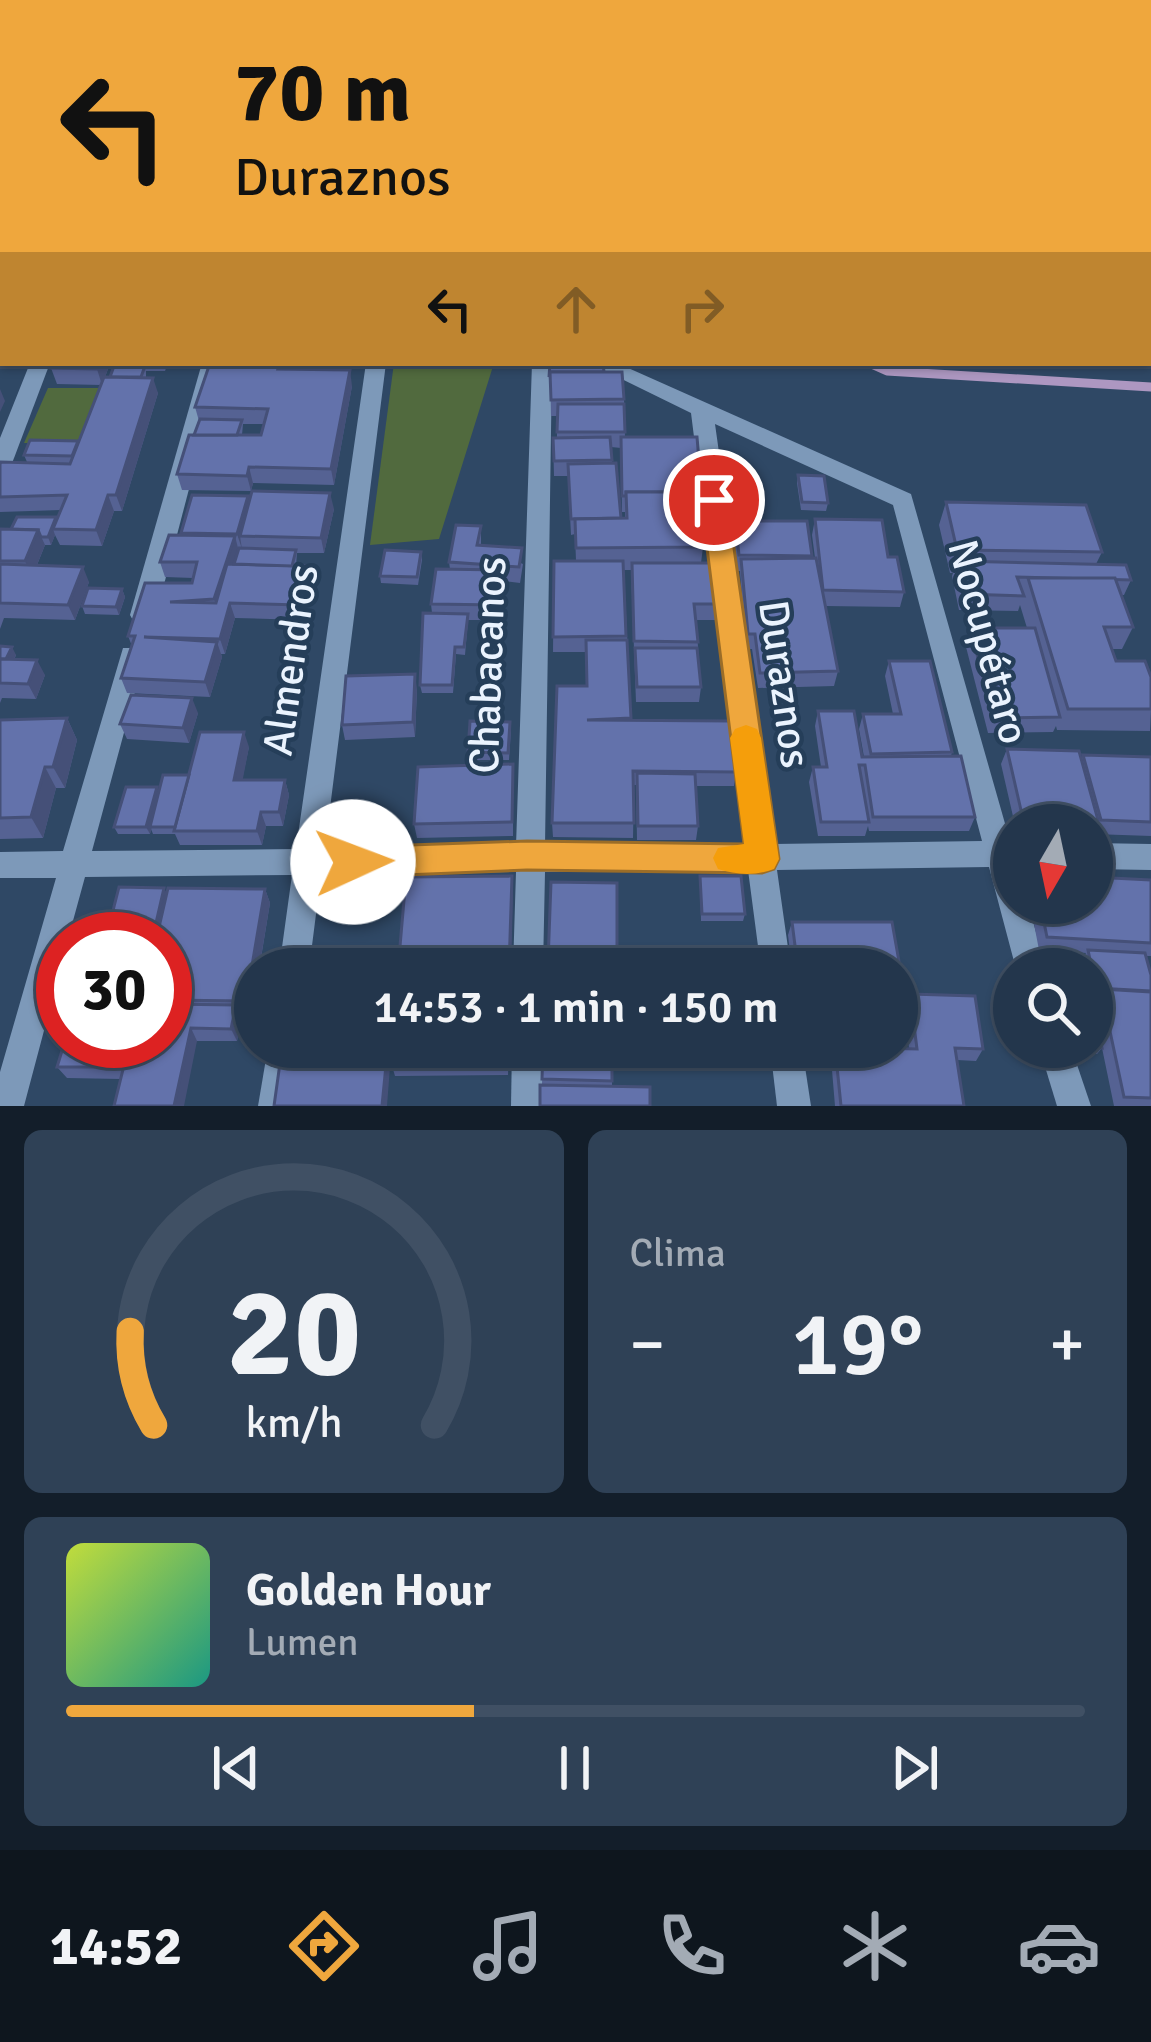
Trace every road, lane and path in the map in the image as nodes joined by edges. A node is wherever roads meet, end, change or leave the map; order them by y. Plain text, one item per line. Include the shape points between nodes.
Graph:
1 (39, 366) edge
2 (211, 366) edge
3 (376, 366) edge
4 (542, 366) edge
5 (605, 366) edge
6 (702, 411) junction
7 (0, 466) edge
8 (993, 809) edge
9 (993, 854) edge
10 (527, 856) junction
11 (1113, 856) edge
12 (1151, 857) edge
13 (762, 859) junction
14 (309, 864) junction
15 (0, 865) edge
16 (75, 865) junction
17 (298, 948) edge
18 (528, 948) edge
19 (773, 948) edge
20 (281, 1068) edge
21 (528, 1068) edge
22 (789, 1068) edge
23 (1062, 1068) edge
24 (7, 1106) edge
25 (275, 1106) edge
26 (528, 1106) edge
27 (794, 1106) edge
28 (1074, 1106) edge

1 - 7 street
2 - 16 street
3 - 14 street, Almendros
4 - 10 street, Chabacanos
5 - 6 street
6 - 8 street, Nocupétaro via 903,500
6 - 13 street, Duraznos
9 - 13 street
10 - 13 street
10 - 14 street
10 - 18 street, Chabacanos
11 - 12 street
13 - 19 street, Duraznos
14 - 16 street
14 - 17 street, Almendros
15 - 16 street
16 - 24 street
20 - 25 street
21 - 26 street
22 - 27 street
23 - 28 street

